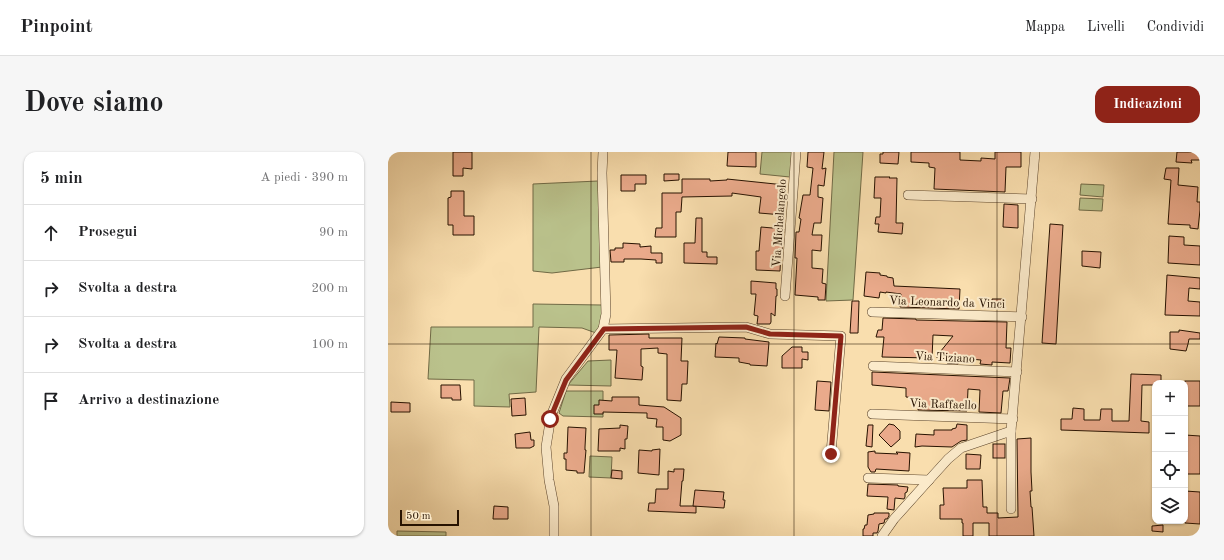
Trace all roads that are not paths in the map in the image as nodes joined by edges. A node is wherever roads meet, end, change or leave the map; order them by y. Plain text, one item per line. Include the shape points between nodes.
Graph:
1 (603, 152) edge
2 (796, 152) edge
3 (1035, 152) edge
4 (908, 195) dead end
5 (1032, 199) junction
6 (785, 296) dead end
7 (872, 312) dead end
8 (1022, 317) junction
9 (604, 329) junction
10 (873, 366) dead end
11 (1016, 372) junction
12 (872, 414) dead end
13 (1012, 418) junction
14 (1011, 431) junction
15 (831, 454) dead end
16 (868, 478) dead end
17 (929, 480) junction
18 (1011, 510) dead end
19 (554, 536) edge
20 (882, 536) edge

1 - 9 street via 606,314
2 - 6 street, Via Michelangelo
3 - 5 street
4 - 5 street
5 - 8 street
7 - 8 street, Via Leonardo da Vinci
8 - 11 street
9 - 15 street via 746,327 770,334 841,336
9 - 19 street via 566,380 550,416 546,447 554,506
10 - 11 street, Via Tiziano
11 - 13 street
12 - 13 street, Via Raffaello
13 - 14 street
14 - 17 street via 961,448
14 - 18 street
16 - 17 street
17 - 20 street

